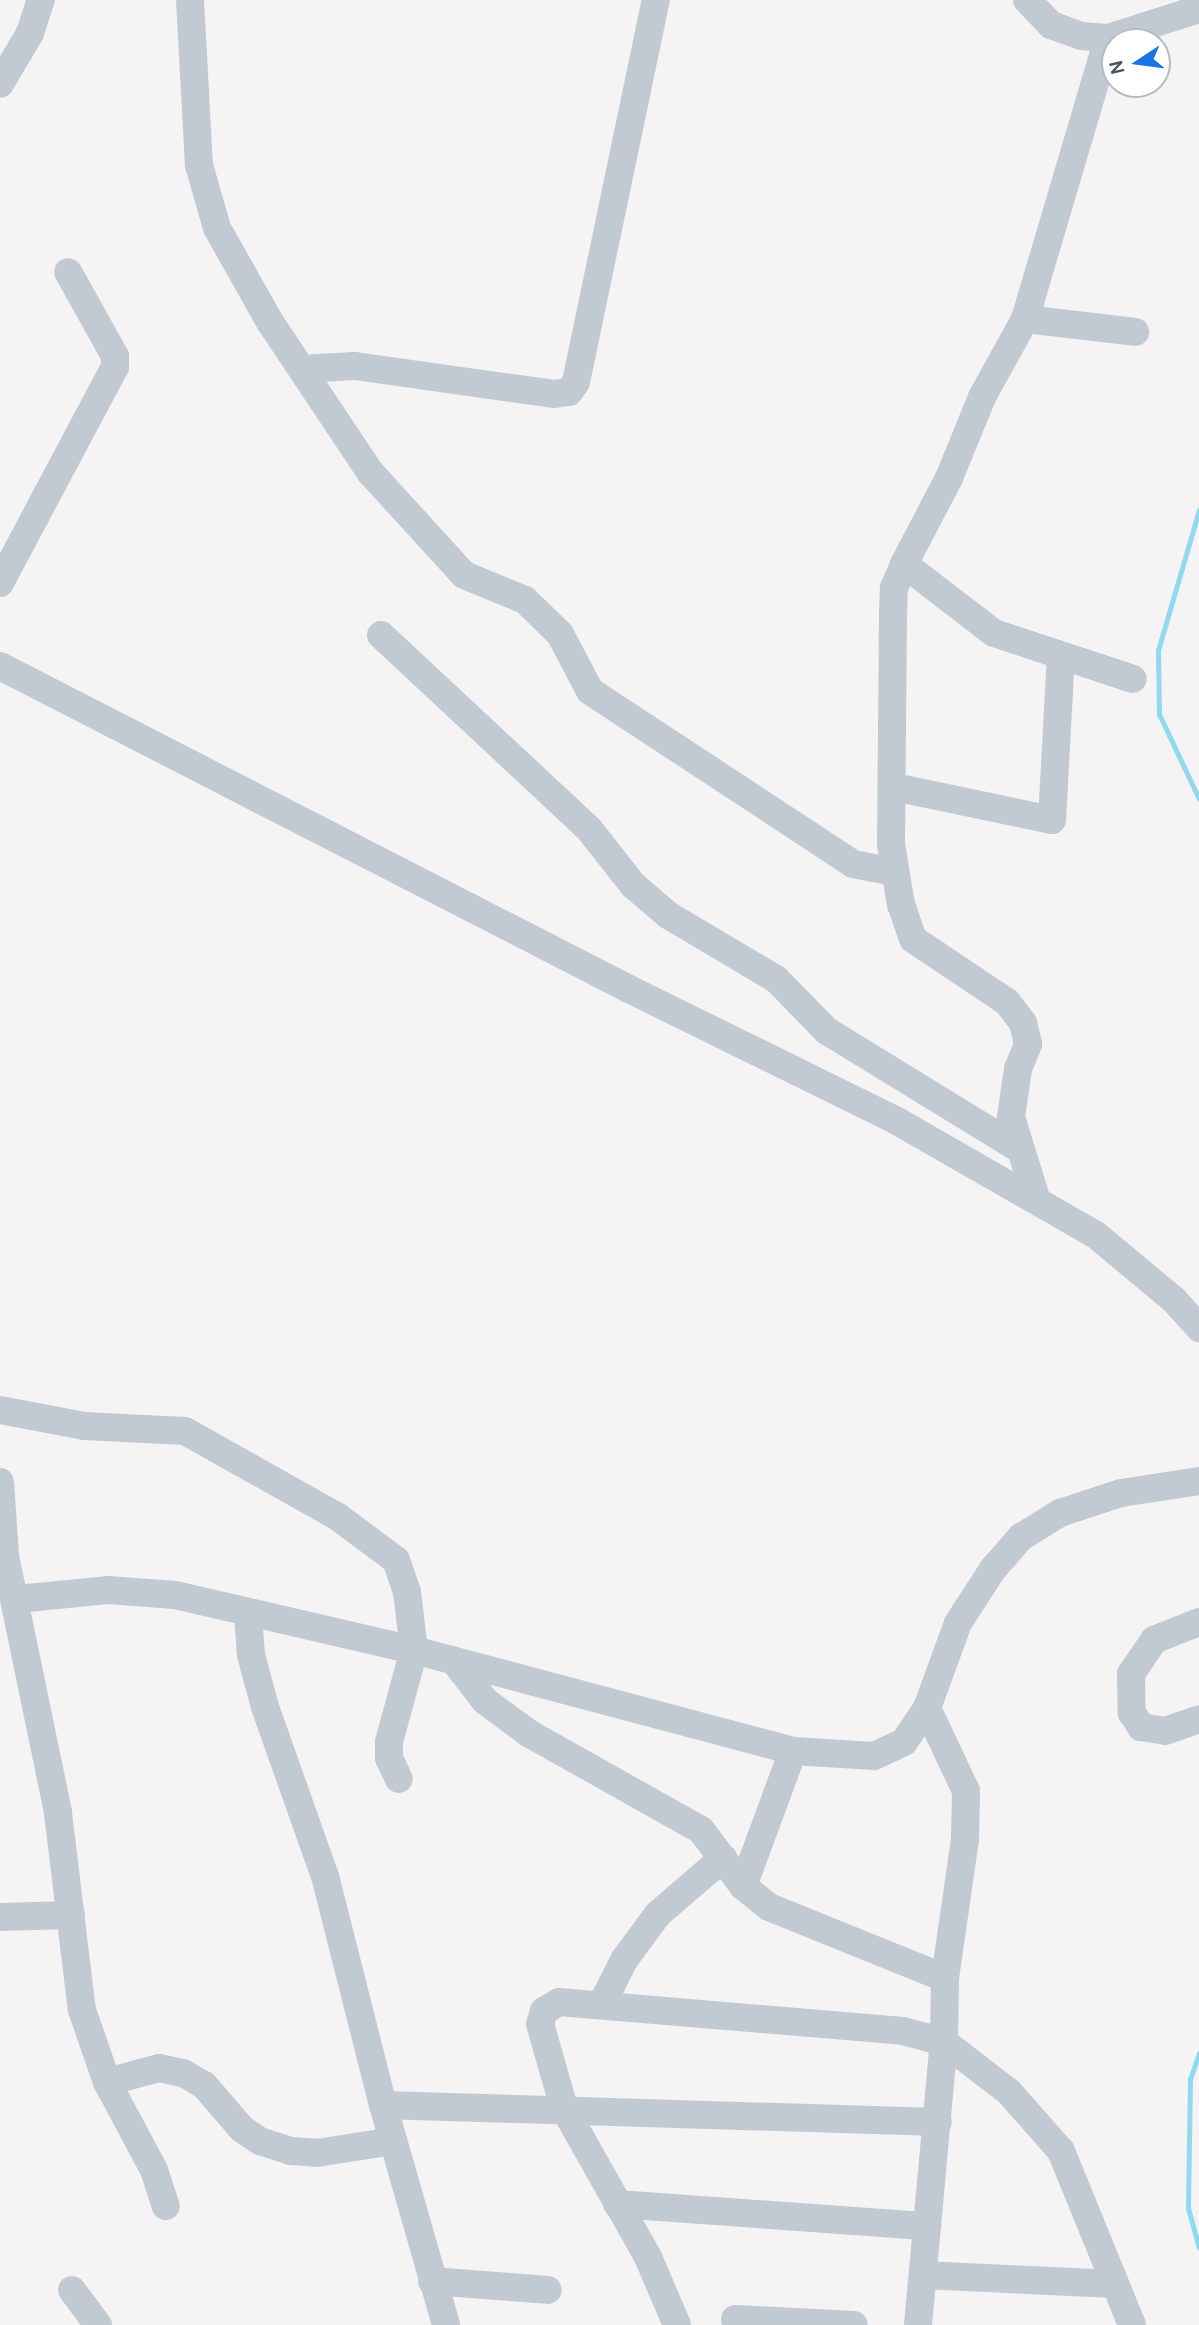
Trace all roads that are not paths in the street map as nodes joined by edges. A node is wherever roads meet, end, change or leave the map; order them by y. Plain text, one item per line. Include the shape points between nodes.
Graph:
1 (41, 0) edge
2 (190, 0) edge
3 (656, 0) edge
4 (1027, 0) edge
5 (1199, 9) edge
6 (1139, 28) edge
7 (1101, 37) edge
8 (1101, 62) edge
9 (0, 84) edge
10 (68, 272) dead end
11 (1025, 319) junction
12 (1135, 332) dead end
13 (302, 369) junction
14 (904, 564) junction
15 (0, 583) edge
16 (381, 635) dead end
17 (1061, 656) junction
18 (0, 666) edge
19 (1133, 679) dead end
20 (894, 787) junction
21 (894, 872) junction
22 (1018, 1148) junction
23 (1036, 1198) junction
24 (1199, 1328) edge
25 (0, 1410) edge
26 (1199, 1481) edge
27 (0, 1482) edge
28 (3, 1551) edge
29 (17, 1599) junction
30 (248, 1614) junction
31 (1199, 1622) edge
32 (414, 1650) junction
33 (455, 1661) junction
34 (927, 1708) junction
35 (1199, 1719) edge
36 (793, 1751) junction
37 (399, 1779) dead end
38 (723, 1858) junction
39 (743, 1886) junction
40 (71, 1915) junction
41 (0, 1917) edge
42 (945, 1978) junction
43 (603, 2002) junction
44 (944, 2042) junction
45 (107, 2082) junction
46 (383, 2105) junction
47 (564, 2109) junction
48 (938, 2123) junction
49 (393, 2141) junction
50 (617, 2204) junction
51 (166, 2206) dead end
52 (927, 2226) junction
53 (923, 2275) junction
54 (432, 2281) junction
55 (1115, 2284) junction
56 (72, 2290) dead end
57 (548, 2290) dead end
58 (735, 2319) dead end
59 (98, 2325) edge
60 (446, 2325) edge
61 (677, 2325) edge
62 (854, 2325) edge
63 (918, 2325) edge
64 (1132, 2325) edge

1 - 9 street via 30,33
2 - 13 street via 199,165 206,196 226,250
3 - 13 street via 576,382 569,391 540,393 355,366
4 - 7 street via 1051,25
5 - 6 street
8 - 11 street
10 - 15 street via 115,356 116,367
11 - 12 street
11 - 14 street via 982,397
13 - 21 street via 370,472 447,559 471,578 525,600 560,634 590,691 853,863
14 - 17 street via 994,633
14 - 20 street via 894,588 892,614
16 - 22 street via 589,829 633,885 668,915 776,979 827,1031
17 - 19 street
17 - 20 street via 1052,820
18 - 23 street via 897,1121
20 - 21 street
21 - 22 street via 913,939 1007,1002 1023,1023 1028,1044 1018,1069 1011,1117
22 - 23 street
23 - 24 street via 1096,1235 1174,1300
25 - 32 street via 84,1426 185,1430 338,1517 396,1560 407,1592
26 - 34 street via 1121,1493 1060,1513 1021,1537 992,1569 958,1623
27 - 28 street
28 - 29 street
29 - 30 street via 108,1590 175,1595
29 - 40 street via 58,1812
30 - 32 street
30 - 46 street via 251,1655 265,1707 325,1876
31 - 35 street via 1154,1640 1131,1674 1132,1713 1141,1727 1165,1731
32 - 33 street
32 - 37 street via 389,1742 389,1758
33 - 36 street
33 - 38 street via 485,1701 541,1741 701,1830
34 - 36 street via 904,1742 874,1756
34 - 42 street via 966,1791 965,1839
36 - 39 street
38 - 39 street
38 - 43 street via 658,1914 624,1960
39 - 42 street via 769,1906
40 - 41 street
40 - 45 street via 82,2010
42 - 44 street
43 - 44 street via 903,2031
43 - 47 street via 559,2002 544,2011 540,2024
44 - 48 street
44 - 55 street via 1009,2092 1061,2151
45 - 49 street via 159,2068 183,2073 204,2085 242,2129 260,2141 291,2151 317,2153
45 - 51 street via 154,2170
46 - 47 street
46 - 49 street
47 - 48 street
47 - 50 street
48 - 52 street
49 - 54 street
50 - 52 street
50 - 61 street via 648,2257
52 - 53 street
53 - 55 street
53 - 63 street
54 - 57 street
54 - 60 street
55 - 64 street
56 - 59 street
58 - 62 street

